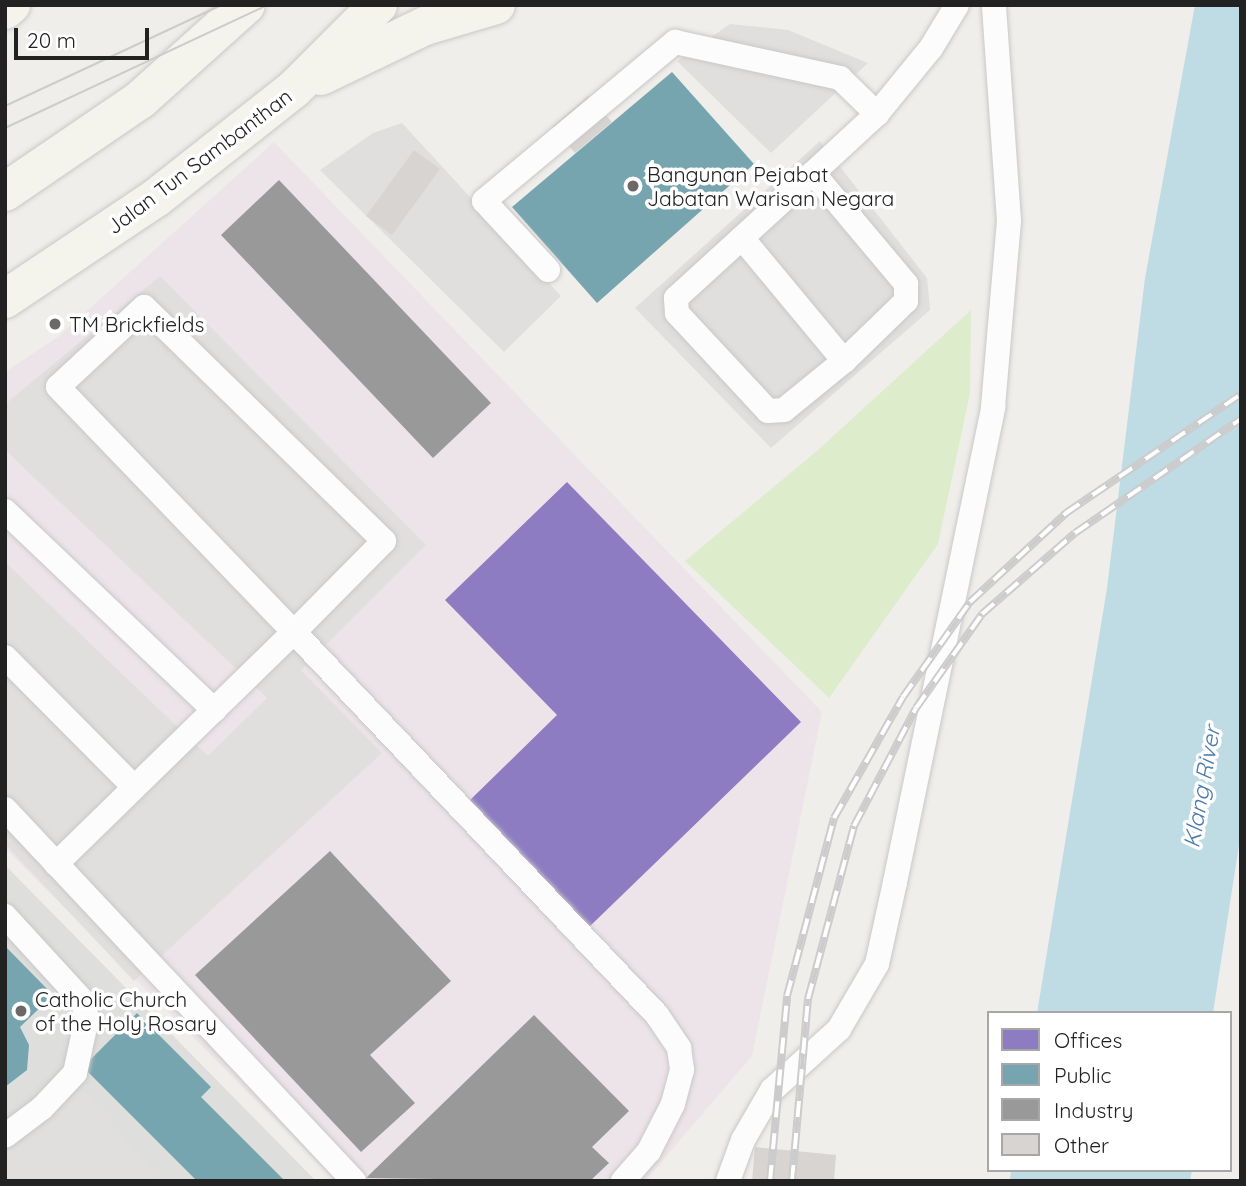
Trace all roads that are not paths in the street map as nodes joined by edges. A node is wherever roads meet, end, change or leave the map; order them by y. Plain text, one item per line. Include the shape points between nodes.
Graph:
1 (11, 5) edge
2 (246, 5) edge
3 (379, 5) edge
4 (496, 5) edge
5 (957, 5) edge
6 (995, 5) edge
7 (5, 10) edge
8 (294, 89) junction
9 (877, 114) junction
10 (813, 173) junction
11 (5, 192) edge
12 (742, 238) junction
13 (548, 270) dead end
14 (5, 299) edge
15 (844, 361) junction
16 (5, 511) edge
17 (294, 632) junction
18 (5, 657) edge
19 (214, 709) junction
20 (134, 787) junction
21 (5, 809) edge
22 (56, 864) junction
23 (5, 916) edge
24 (5, 1136) edge
25 (354, 1181) edge
26 (623, 1181) edge
27 (727, 1181) edge

1 - 7 main road
2 - 11 main road via 139,100
3 - 8 main road, Jalan Tun Sambanthan
4 - 8 main road via 425,26
5 - 9 lane via 931,48
6 - 27 lane via 1009,221 993,407 877,964 839,1029 772,1090 743,1140
8 - 14 main road, Jalan Tun Sambanthan via 156,198
9 - 10 lane
9 - 13 lane via 840,78 675,42 484,201
10 - 12 lane
10 - 15 lane via 906,284 906,301
12 - 15 lane
12 - 15 lane via 676,299 677,313 768,411 784,410
16 - 19 lane
17 - 17 lane via 384,541 144,307 58,387
17 - 19 lane
17 - 26 lane via 657,1015 679,1048 682,1070 673,1104 649,1151
18 - 20 lane
19 - 20 lane
20 - 22 lane
21 - 22 lane
22 - 25 lane
23 - 24 lane via 82,1000 87,1018 75,1073 42,1108

